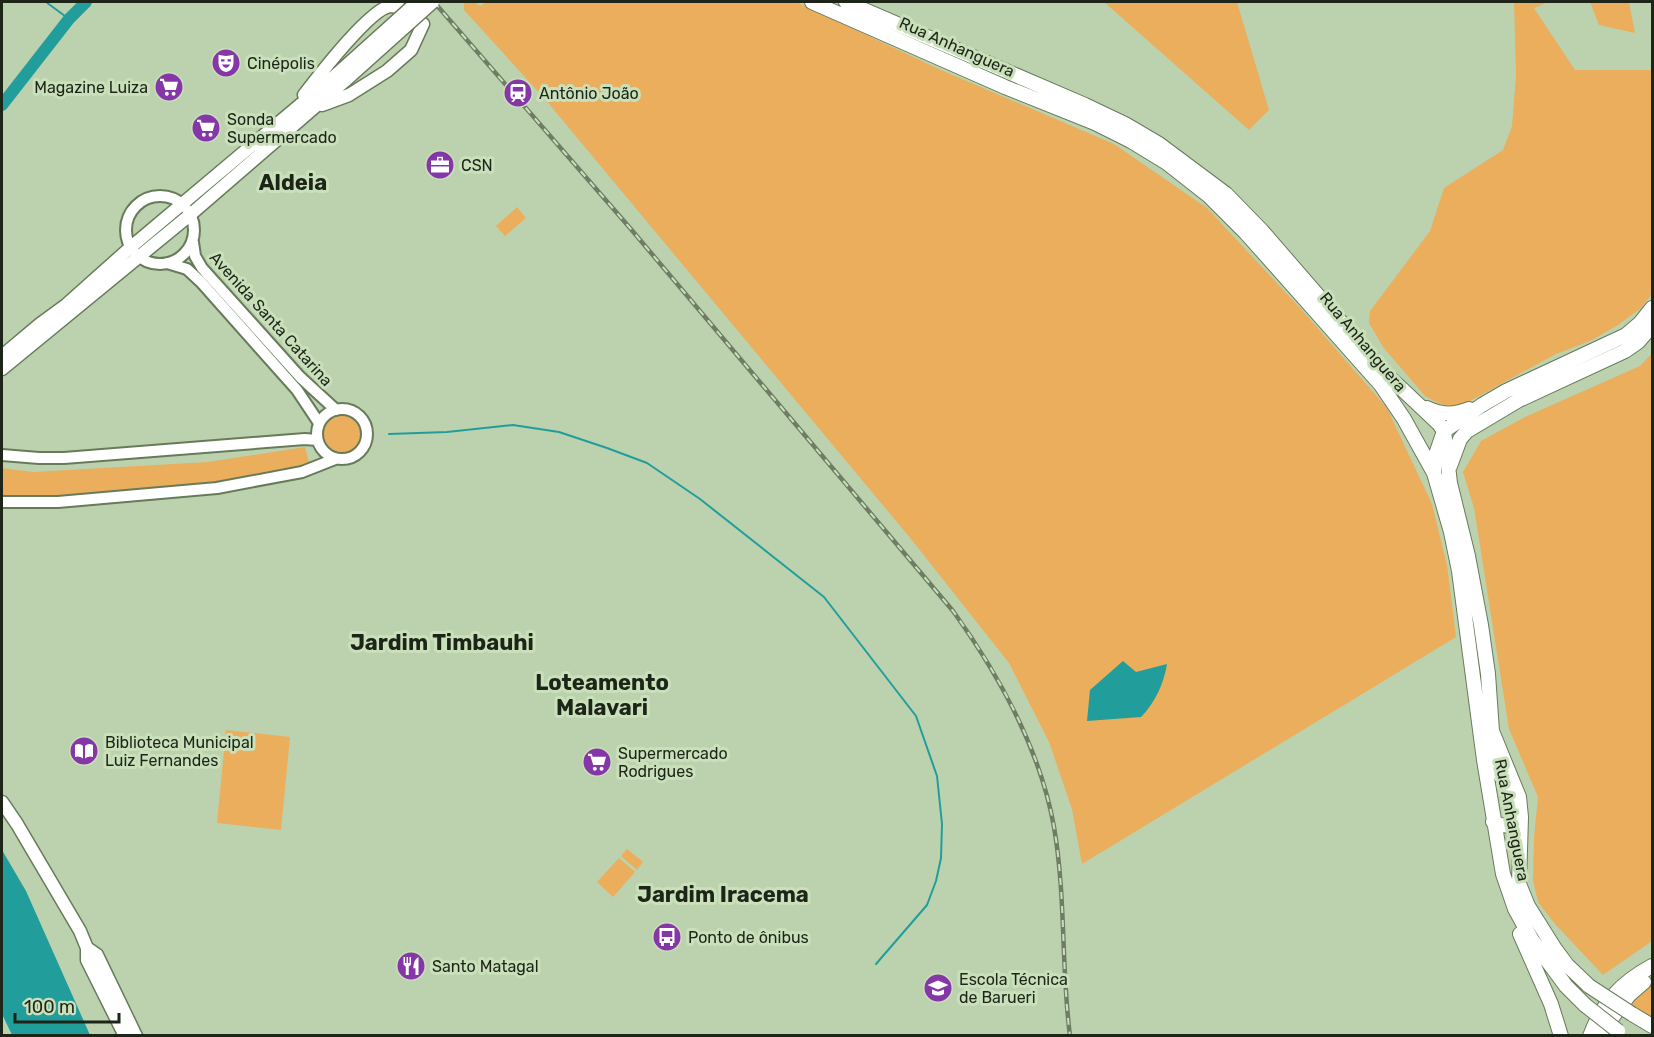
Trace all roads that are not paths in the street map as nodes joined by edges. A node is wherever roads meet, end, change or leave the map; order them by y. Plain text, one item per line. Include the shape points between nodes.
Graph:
1 (417, 2) edge
2 (433, 2) edge
3 (812, 2) edge
4 (846, 2) edge
5 (342, 76) junction
6 (318, 106) junction
7 (290, 113) junction
8 (183, 204) junction
9 (191, 214) junction
10 (193, 242) junction
11 (135, 252) junction
12 (167, 264) junction
13 (1653, 308) edge
14 (1653, 326) edge
15 (2, 366) edge
16 (1415, 402) junction
17 (1482, 405) junction
18 (336, 410) junction
19 (319, 423) junction
20 (1444, 431) junction
21 (320, 445) junction
22 (2, 455) edge
23 (335, 459) junction
24 (317, 468) junction
25 (1449, 468) junction
26 (1434, 473) junction
27 (2, 502) edge
28 (1478, 716) junction
29 (2, 802) edge
30 (1493, 822) junction
31 (1518, 822) junction
32 (1503, 874) junction
33 (1509, 891) junction
34 (87, 948) junction
35 (1653, 966) edge
36 (1653, 976) edge
37 (1653, 1026) edge
38 (1622, 1033) edge
39 (125, 1035) edge
40 (136, 1035) edge
41 (1562, 1035) edge
42 (1590, 1035) edge
43 (1600, 1035) edge

1 - 5 main road, bridge
2 - 5 main road, bridge
3 - 26 main road, Rua Anhanguera via 1095,123 1131,141 1187,178 1246,232 1381,385
4 - 16 main road, Rua Anhanguera via 1085,105 1160,144 1226,194
5 - 6 main road
5 - 7 main road
6 - 7 main road via 349,95 387,71 411,50 423,24 398,8 380,10 340,51
6 - 9 main road
7 - 8 main road
8 - 9 street
8 - 11 main road
8 - 11 street via 162,196 148,198 136,206 126,226
9 - 10 street, Avenida Santa Catarina
9 - 11 main road
10 - 12 street via 185,254
10 - 18 street, Avenida Santa Catarina via 202,268 300,377
11 - 12 street, Avenida Santa Catarina via 152,263
11 - 15 main road via 40,324
12 - 19 street, Avenida Santa Catarina via 187,269 201,282 297,390
13 - 17 main road via 1626,336 1533,377
14 - 25 main road via 1625,351 1519,400 1467,431
16 - 17 main road via 1443,414
16 - 20 main road, Rua Anhanguera
17 - 20 main road
18 - 19 street
18 - 23 street via 358,414 368,434 358,454 345,460
19 - 21 street
20 - 25 main road, Rua Anhanguera
20 - 26 main road via 1434,460
21 - 22 street via 305,438 64,458
21 - 23 street
21 - 24 street
23 - 24 street
24 - 27 street via 197,490 58,502
25 - 31 main road, Rua Anhanguera via 1481,625 1492,731 1518,790
26 - 28 main road, Rua Anhanguera via 1459,572
28 - 30 main road, Rua Anhanguera
28 - 31 main road via 1486,747 1510,795
29 - 34 main road
30 - 31 main road
30 - 32 main road, Rua Anhanguera
31 - 33 main road
31 - 37 main road, Rua Anhanguera, bridge via 1522,896 1555,949 1589,986
32 - 33 main road, Rua Anhanguera
32 - 41 main road via 1516,924
33 - 38 main road, Rua Anhanguera, bridge via 1523,927 1566,986
34 - 39 main road via 87,960
34 - 40 main road via 97,955
35 - 42 main road via 1602,1008
36 - 43 main road via 1629,995

